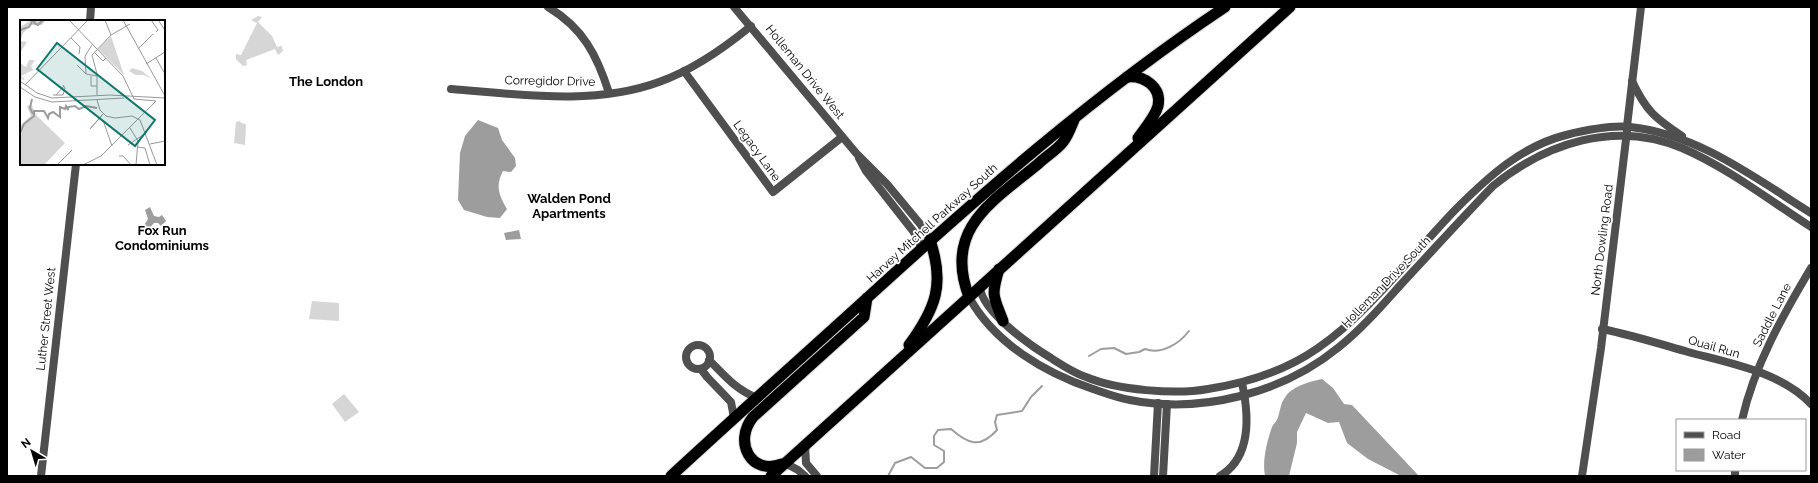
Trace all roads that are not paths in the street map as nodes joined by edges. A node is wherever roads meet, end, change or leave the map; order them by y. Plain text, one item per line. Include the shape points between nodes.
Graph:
1 (91, 7) edge
2 (548, 7) edge
3 (734, 7) edge
4 (1225, 7) edge
5 (1290, 7) edge
6 (1641, 7) edge
7 (90, 20) edge
8 (751, 26) junction
9 (684, 71) junction
10 (1128, 76) junction
11 (1632, 81) junction
12 (451, 89) dead end
13 (609, 93) junction
14 (1076, 116) junction
15 (1628, 126) junction
16 (1627, 136) junction
17 (842, 137) junction
18 (1694, 144) junction
19 (1130, 150) junction
20 (856, 153) junction
21 (76, 165) edge
22 (1811, 213) edge
23 (1811, 227) edge
24 (930, 240) junction
25 (921, 248) junction
26 (1811, 268) edge
27 (999, 269) junction
28 (980, 287) junction
29 (969, 297) junction
30 (867, 298) junction
31 (1002, 322) junction
32 (1602, 329) junction
33 (709, 360) junction
34 (892, 366) junction
35 (701, 369) junction
36 (1757, 373) junction
37 (1242, 383) junction
38 (1244, 394) junction
39 (757, 398) junction
40 (1158, 403) junction
41 (1167, 404) junction
42 (1811, 404) edge
43 (734, 418) junction
44 (1742, 419) edge
45 (805, 445) junction
46 (785, 463) junction
47 (1225, 475) edge
48 (41, 476) edge
49 (672, 476) edge
50 (771, 476) edge
51 (805, 476) edge
52 (817, 476) edge
53 (1154, 476) edge
54 (1163, 476) edge
55 (1582, 476) edge

1 - 7 street
2 - 13 street via 569,21 586,41 599,65
3 - 8 street, Holleman Drive West
4 - 10 highway, Harvey Mitchell Parkway South
5 - 19 highway
6 - 11 street, North Dowling Road
8 - 9 street, Corregidor Drive via 729,44
8 - 17 street, Holleman Drive West
9 - 13 street, Corregidor Drive via 658,83
9 - 17 street, Legacy Lane via 772,192
10 - 14 highway, Harvey Mitchell Parkway South
10 - 19 highway via 1144,78 1150,83 1158,98 1154,114
11 - 15 street, North Dowling Road
11 - 18 street via 1648,110 1658,120
12 - 13 street, Corregidor Drive via 571,96
14 - 24 highway, Harvey Mitchell Parkway South
14 - 29 highway via 1063,142 990,204 971,226 962,251 961,266
15 - 16 street, North Dowling Road
15 - 18 street, Holleman Drive South via 1655,131
15 - 37 street, Holleman Drive South via 1564,135 1507,162 1438,228 1343,329 1296,361 1272,373
16 - 23 street, Holleman Drive South via 1662,142 1700,157
16 - 32 street, North Dowling Road
16 - 38 street, Holleman Drive South via 1574,142 1544,152 1512,170 1493,186 1372,317 1339,347 1286,380
17 - 20 street, Holleman Drive West
18 - 22 street, Holleman Drive South via 1753,176
19 - 27 highway
20 - 24 street, Holleman Drive West via 887,184
20 - 25 street, Holleman Drive West via 866,171 914,232
21 - 48 street, Luther Street West
24 - 25 highway, Harvey Mitchell Parkway South
24 - 34 highway via 938,278 932,310
25 - 30 highway, Harvey Mitchell Parkway South
26 - 36 street, Saddle Lane via 1780,322
27 - 28 highway
27 - 31 highway via 994,296
28 - 29 highway
28 - 31 street, Holleman Drive South via 984,300
29 - 34 highway
29 - 40 street, Holleman Drive South via 974,308 995,330 1012,346 1041,366 1102,392 1129,400
30 - 39 highway, Harvey Mitchell Parkway South
30 - 46 highway via 864,317 747,424 744,446 754,460 774,468
31 - 37 street, Holleman Drive South via 1036,349 1087,378 1156,391 1179,392
32 - 36 street, Quail Run
32 - 55 street, North Dowling Road
33 - 35 street
33 - 35 street via 707,351 700,346 689,349 686,361 689,366
33 - 39 street via 742,392
34 - 45 highway
35 - 43 street via 731,402
36 - 42 street, Quail Run via 1784,384
36 - 44 street, Saddle Lane
37 - 38 street
38 - 41 street, Holleman Drive South via 1211,402
38 - 47 street via 1246,433 1243,450
39 - 43 highway, Harvey Mitchell Parkway South
40 - 41 street, Holleman Drive South
40 - 53 street
41 - 54 street
43 - 49 highway, Harvey Mitchell Parkway South
45 - 46 highway
45 - 52 street via 806,463
46 - 50 highway
46 - 51 street

